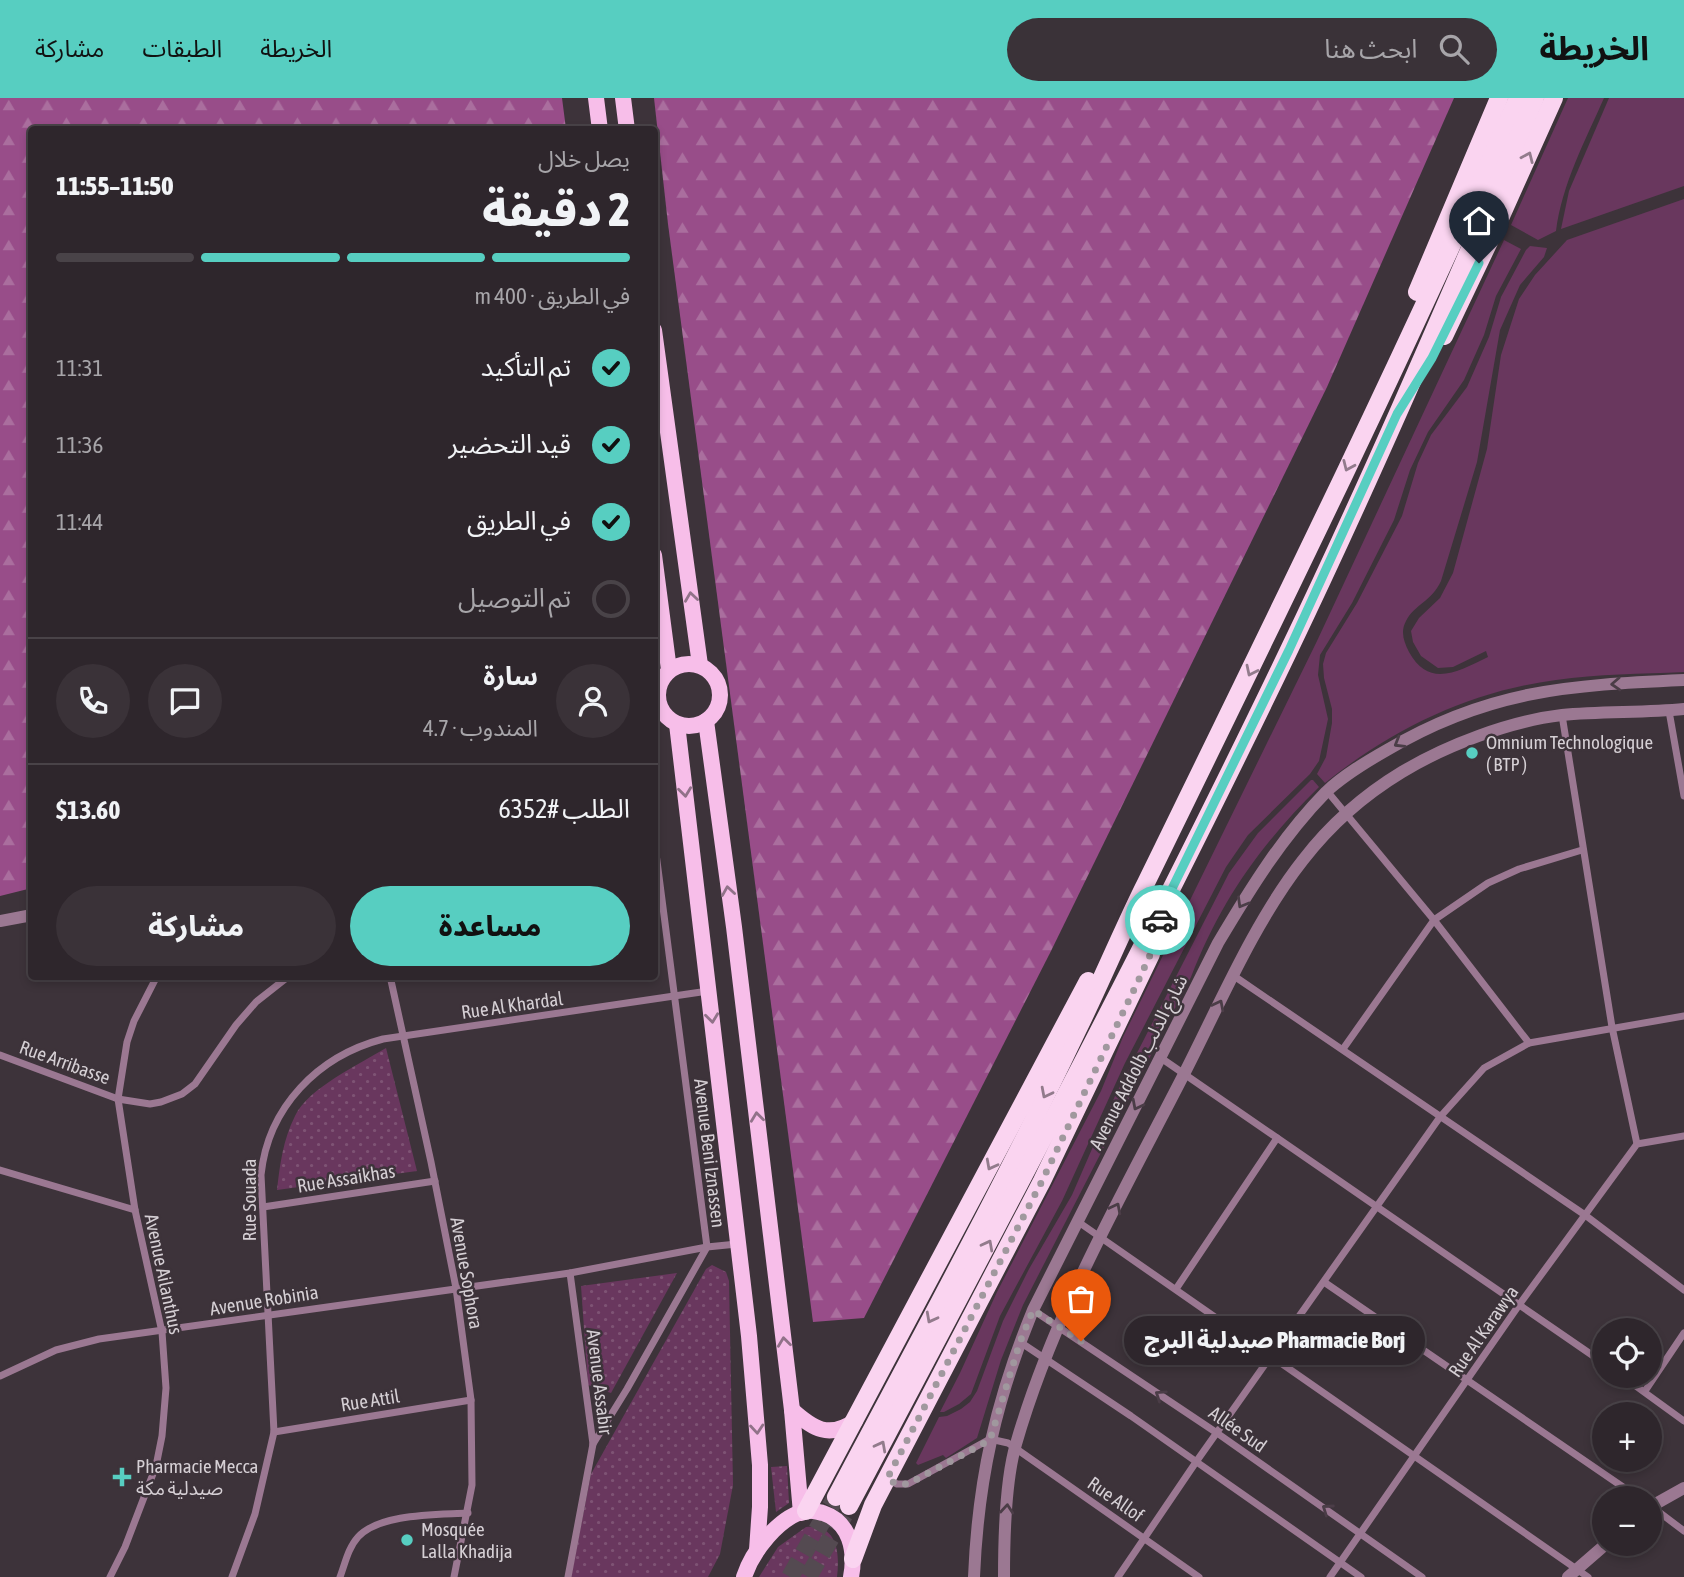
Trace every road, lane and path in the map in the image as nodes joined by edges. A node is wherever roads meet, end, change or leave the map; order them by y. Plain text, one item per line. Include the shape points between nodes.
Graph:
1 (596, 98) edge
2 (623, 98) edge
3 (1499, 98) edge
4 (1518, 98) edge
5 (1535, 98) edge
6 (1554, 98) edge
7 (600, 126) edge
8 (626, 126) edge
9 (658, 359) edge
10 (1376, 403) junction
11 (1397, 414) junction
12 (658, 586) edge
13 (700, 665) junction
14 (669, 670) junction
15 (1684, 680) edge
16 (658, 686) edge
17 (1684, 709) edge
18 (658, 710) edge
19 (1670, 710) junction
20 (1562, 715) junction
21 (706, 721) junction
22 (677, 724) junction
23 (1328, 791) junction
24 (1684, 796) edge
25 (1346, 812) junction
26 (1582, 850) junction
27 (658, 884) edge
28 (1142, 891) junction
29 (1163, 907) junction
30 (28, 916) edge
31 (1434, 920) junction
32 (0, 921) edge
33 (1234, 976) junction
34 (155, 980) edge
35 (284, 980) edge
36 (391, 980) edge
37 (709, 991) junction
38 (674, 997) junction
39 (1684, 1016) edge
40 (1612, 1027) junction
41 (403, 1037) junction
42 (1529, 1043) junction
43 (1343, 1049) junction
44 (0, 1055) edge
45 (1161, 1058) junction
46 (1185, 1074) junction
47 (118, 1099) junction
48 (1440, 1117) junction
49 (1684, 1136) edge
50 (1277, 1138) junction
51 (1637, 1144) junction
52 (0, 1170) edge
53 (435, 1181) junction
54 (1377, 1206) junction
55 (263, 1208) junction
56 (135, 1210) junction
57 (1585, 1215) junction
58 (1077, 1221) junction
59 (1101, 1236) junction
60 (740, 1244) junction
61 (707, 1247) junction
62 (570, 1273) junction
63 (1324, 1282) junction
64 (456, 1288) junction
65 (1177, 1289) junction
66 (1684, 1290) edge
67 (1519, 1305) junction
68 (1033, 1310) junction
69 (268, 1314) junction
70 (1058, 1326) junction
71 (162, 1332) junction
72 (1684, 1333) edge
73 (1020, 1342) junction
74 (1592, 1355) edge
75 (1272, 1356) junction
76 (1045, 1357) junction
77 (0, 1376) edge
78 (1467, 1380) junction
79 (1640, 1388) edge
80 (1645, 1391) junction
81 (471, 1400) junction
82 (792, 1410) junction
83 (855, 1421) junction
84 (1684, 1421) edge
85 (274, 1432) junction
86 (1217, 1433) junction
87 (990, 1440) junction
88 (593, 1444) junction
89 (1014, 1447) junction
90 (1415, 1456) junction
91 (1196, 1462) junction
92 (887, 1479) junction
93 (1622, 1486) edge
94 (1684, 1488) edge
95 (1662, 1500) edge
96 (804, 1512) junction
97 (468, 1513) junction
98 (1662, 1515) edge
99 (1684, 1531) edge
100 (1361, 1533) junction
101 (1144, 1538) junction
102 (757, 1550) junction
103 (1592, 1556) edge
104 (1340, 1562) junction
105 (852, 1568) edge
106 (1572, 1573) edge
107 (110, 1577) edge
108 (232, 1577) edge
109 (340, 1577) edge
110 (454, 1577) edge
111 (568, 1577) edge
112 (744, 1577) edge
113 (974, 1577) edge
114 (1004, 1577) edge
115 (1118, 1577) edge
116 (1199, 1577) edge
117 (1330, 1577) edge
118 (1361, 1577) edge
119 (1422, 1577) edge
120 (1588, 1577) edge

1 - 7 main road
2 - 8 main road
3 - 10 highway via 1401,327
4 - 10 highway
5 - 11 highway
11 -> 6 highway via 1452,320
13 -> 9 main road
10 -> 28 highway
11 - 29 highway via 1289,650
12 - 14 main road
13 - 14 main road via 689,663
13 - 21 main road via 710,671 720,688 718,707
14 - 16 main road
15 -> 23 street, Avenue Addolb شارع الدلب via 1565,687 1504,699 1415,734 1358,767
17 - 19 street
18 - 22 main road
19 - 20 street
19 - 24 street
20 - 25 street via 1452,746 1402,772
20 - 26 street
21 - 22 main road
82 -> 21 main road
22 -> 37 main road
23 - 25 street
23 -> 45 street, Avenue Addolb شارع الدلب via 1286,837 1252,886
25 - 31 street
25 - 33 street via 1281,890
26 - 31 street via 1488,883
26 - 40 street
27 - 38 street, Avenue Beni Iznassen
28 -> 29 highway via 1077,1032 843,1501 1004,1213
28 -> 83 highway via 1112,934
29 - 92 highway via 1146,964 1042,1181
30 - 32 street
31 - 42 street
31 - 43 street
33 - 43 street
46 -> 33 street
34 - 47 street, Avenue Ailanthus via 127,1042
35 - 47 street, Rue Arribasse via 256,1002 188,1090 150,1104
36 - 41 street, Avenue Sophora
37 - 38 street, Rue Al Khardal
37 -> 60 main road
38 - 41 street, Rue Al Khardal
38 - 61 street, Avenue Beni Iznassen
39 - 40 street
40 - 42 street
40 - 51 street
41 - 53 street, Avenue Sophora
41 - 55 street, Rue Souada via 363,1044 343,1054 297,1091 275,1125 263,1157
42 - 48 street via 1484,1068
43 - 48 street
44 - 47 street, Rue Arribasse
45 - 46 street
45 -> 58 street, Avenue Addolb شارع الدلب
46 - 50 street
59 -> 46 street
47 - 56 street, Avenue Ailanthus
48 - 54 street
48 - 57 street
49 - 51 street
50 - 54 street
50 - 65 street
51 - 57 street, Rue Al Karawya
52 - 56 street
53 - 55 street, Rue Assaikhas
53 - 64 street, Avenue Sophora
54 - 63 street
54 - 67 street
55 - 69 street, Rue Souada
56 - 71 street, Avenue Ailanthus
57 - 66 street
57 - 67 street, Rue Al Karawya
58 - 59 street
58 - 68 street, Avenue Addolb شارع الدلب
59 - 65 street
59 - 70 street
60 - 61 street, Avenue Robinia
60 -> 102 main road via 760,1465
61 - 62 street, Avenue Robinia
61 - 88 street, Avenue Beni Iznassen
62 - 64 street, Avenue Robinia
62 - 88 street, Avenue Assabir
63 - 75 street
63 - 78 street
64 - 69 street, Avenue Robinia
64 - 81 street, Avenue Sophora
65 - 75 street
67 - 74 street
67 - 78 street, Rue Al Karawya
68 - 70 street, Allée Sud
68 - 73 street, Avenue Addolb شارع الدلب
69 - 71 street, Avenue Robinia
69 - 85 street, Rue Souada
70 - 76 street
86 -> 70 street, Allée Sud
71 - 77 street, Avenue Robinia via 75,1344
71 - 107 street, Avenue Ailanthus via 166,1388 156,1466
72 - 80 street
73 - 76 street
73 - 87 street, Avenue Addolb شارع الدلب
75 - 86 street
75 - 90 street
76 - 89 street
76 - 91 street
78 - 90 street, Rue Al Karawya
78 - 93 street
79 - 80 street
80 - 84 street
81 - 85 street, Rue Attil
81 - 97 street, Avenue Sophora
82 - 83 main road via 811,1426 826,1431
82 - 96 main road
83 - 96 highway
85 - 108 street, Rue Souada via 255,1514
86 - 91 street
100 -> 86 street, Allée Sud
87 - 89 street, Rue Allof
87 - 92 street via 908,1484
87 - 113 street, Avenue Addolb شارع الدلب
88 - 111 street, Avenue Assabir
89 - 101 street, Rue Allof
114 -> 89 street
90 - 100 street, Rue Al Karawya
90 - 106 street
91 - 101 street
91 - 104 street
92 - 105 highway via 867,1518
94 - 95 street
96 - 102 main road via 777,1528
96 - 105 main road via 826,1514 844,1528 852,1548
97 - 109 street via 409,1517 366,1530 351,1548
97 - 110 street, Avenue Sophora
98 - 99 street
100 - 104 street, Rue Al Karawya
100 - 119 street, Allée Sud
101 - 115 street
101 - 116 street, Rue Allof
102 - 112 main road
103 - 106 street
104 - 117 street, Rue Al Karawya
104 - 118 street
106 - 120 street

